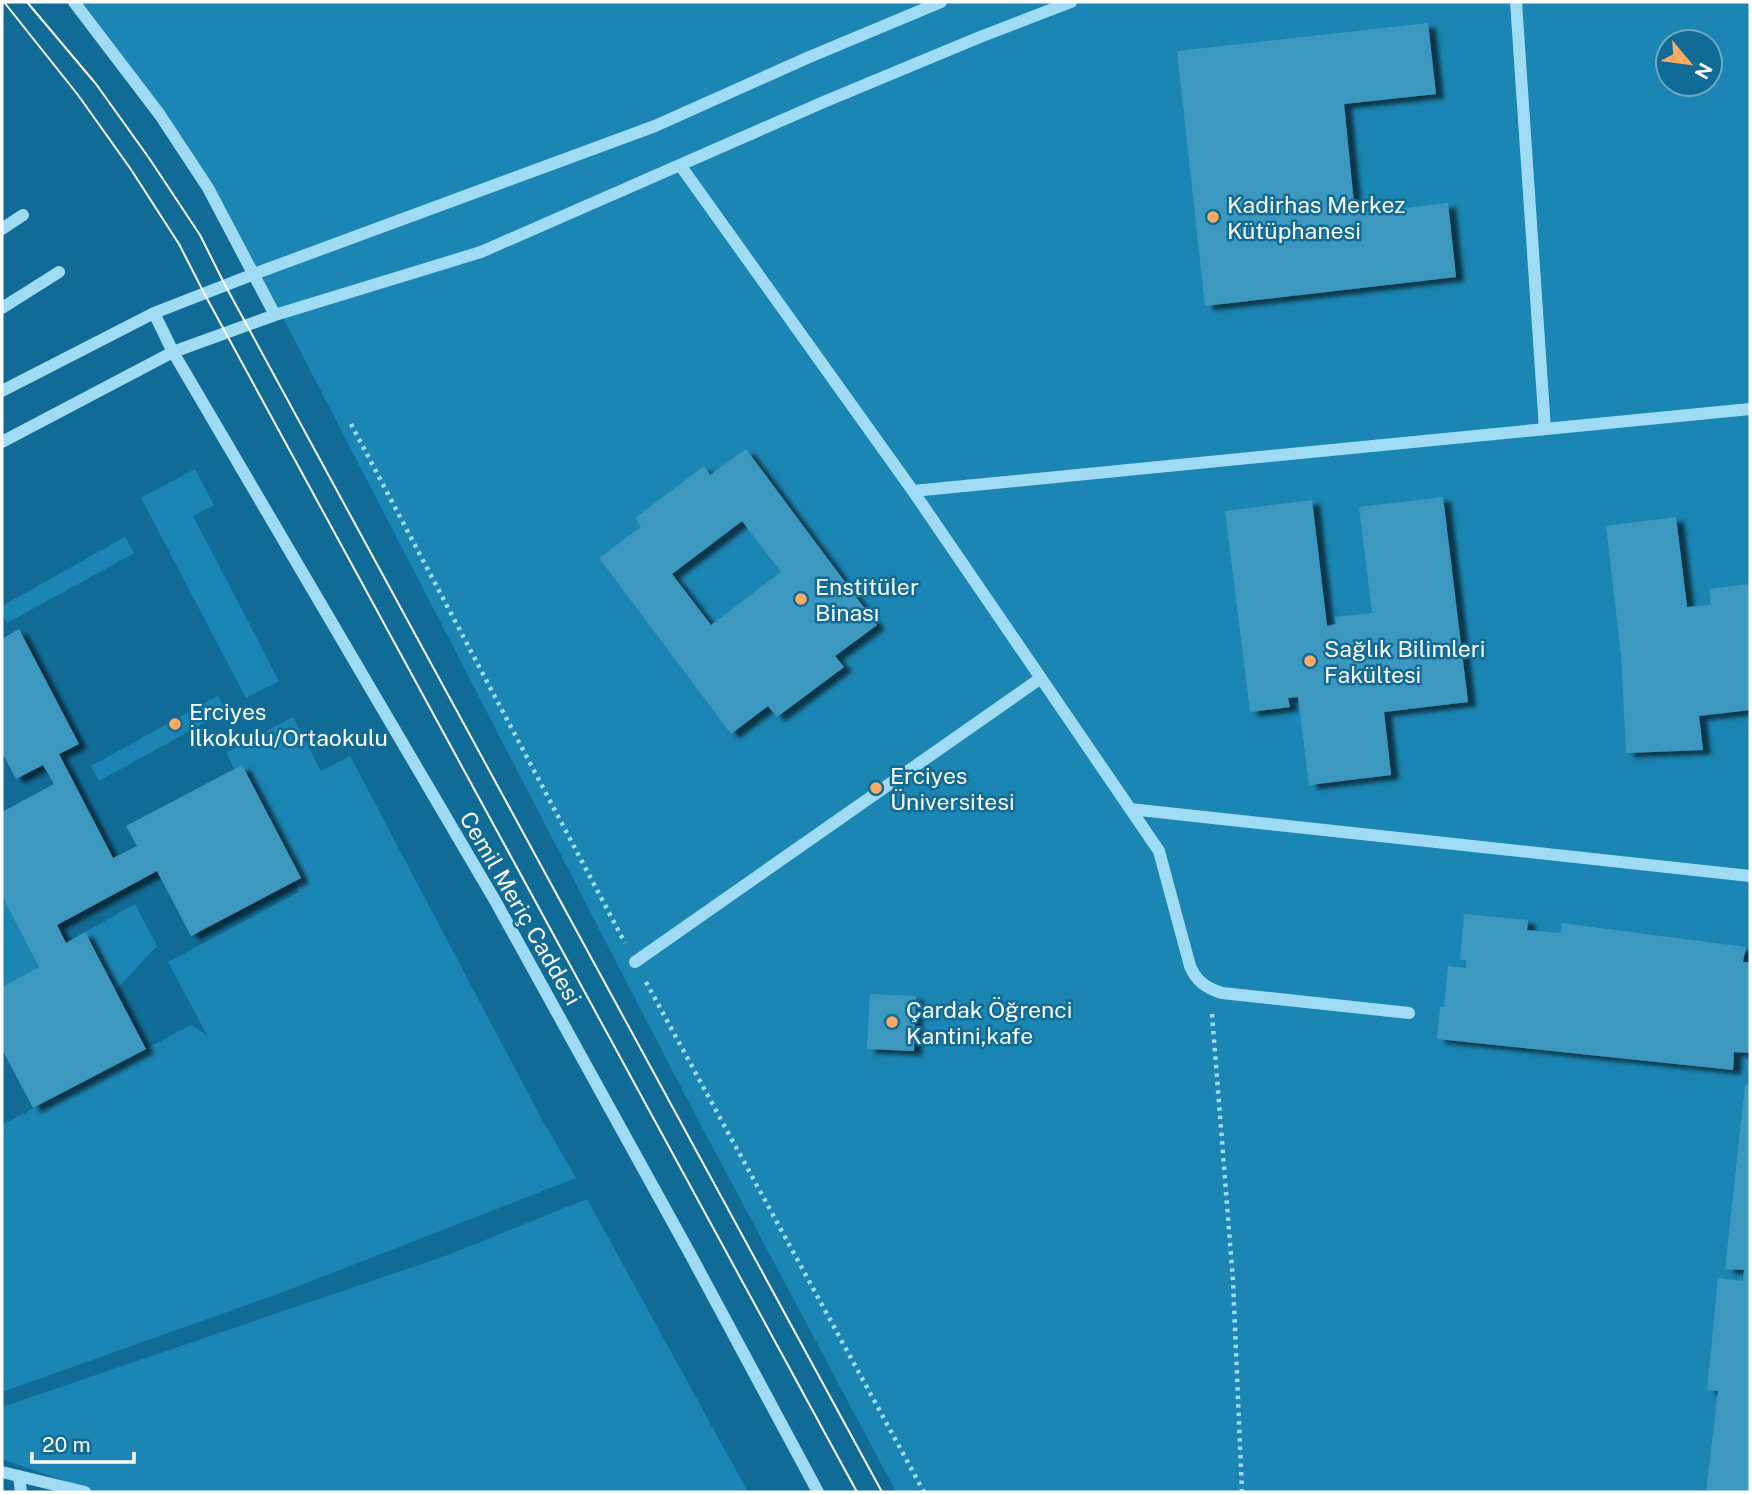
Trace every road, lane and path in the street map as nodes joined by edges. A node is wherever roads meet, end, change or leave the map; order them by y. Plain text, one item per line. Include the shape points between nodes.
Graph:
1 (74, 2) edge
2 (941, 2) edge
3 (1071, 2) edge
4 (1516, 2) edge
5 (680, 165) junction
6 (23, 215) dead end
7 (2, 229) edge
8 (59, 272) dead end
9 (254, 274) junction
10 (2, 308) edge
11 (154, 313) junction
12 (275, 315) junction
13 (173, 352) junction
14 (2, 391) edge
15 (1750, 409) edge
16 (1545, 429) junction
17 (2, 442) edge
18 (913, 491) junction
19 (1041, 678) junction
20 (1130, 809) junction
21 (1750, 876) edge
22 (635, 962) dead end
23 (1210, 989) junction
24 (1409, 1013) dead end
25 (2, 1472) edge
26 (19, 1476) junction
27 (21, 1492) edge
28 (85, 1492) edge
29 (818, 1492) edge
30 (1242, 1492) edge

1 - 9 street via 160,114 208,188
2 - 9 street via 655,126
3 - 5 street
4 - 16 street
5 - 12 street via 481,252
5 - 18 street
6 - 7 street
8 - 10 street
9 - 11 street
9 - 12 street
11 - 13 street, Cemil Meriç Caddesi
11 - 14 street
12 - 13 street
13 - 17 street
13 - 29 street, Cemil Meriç Caddesi via 497,904
15 - 16 street
16 - 18 street
18 - 19 street
19 - 20 street
19 - 22 street
20 - 21 street
20 - 23 street via 1159,851 1190,966
23 - 24 street
23 - 30 path via 1233,1281
25 - 26 street
26 - 27 street
26 - 28 street

